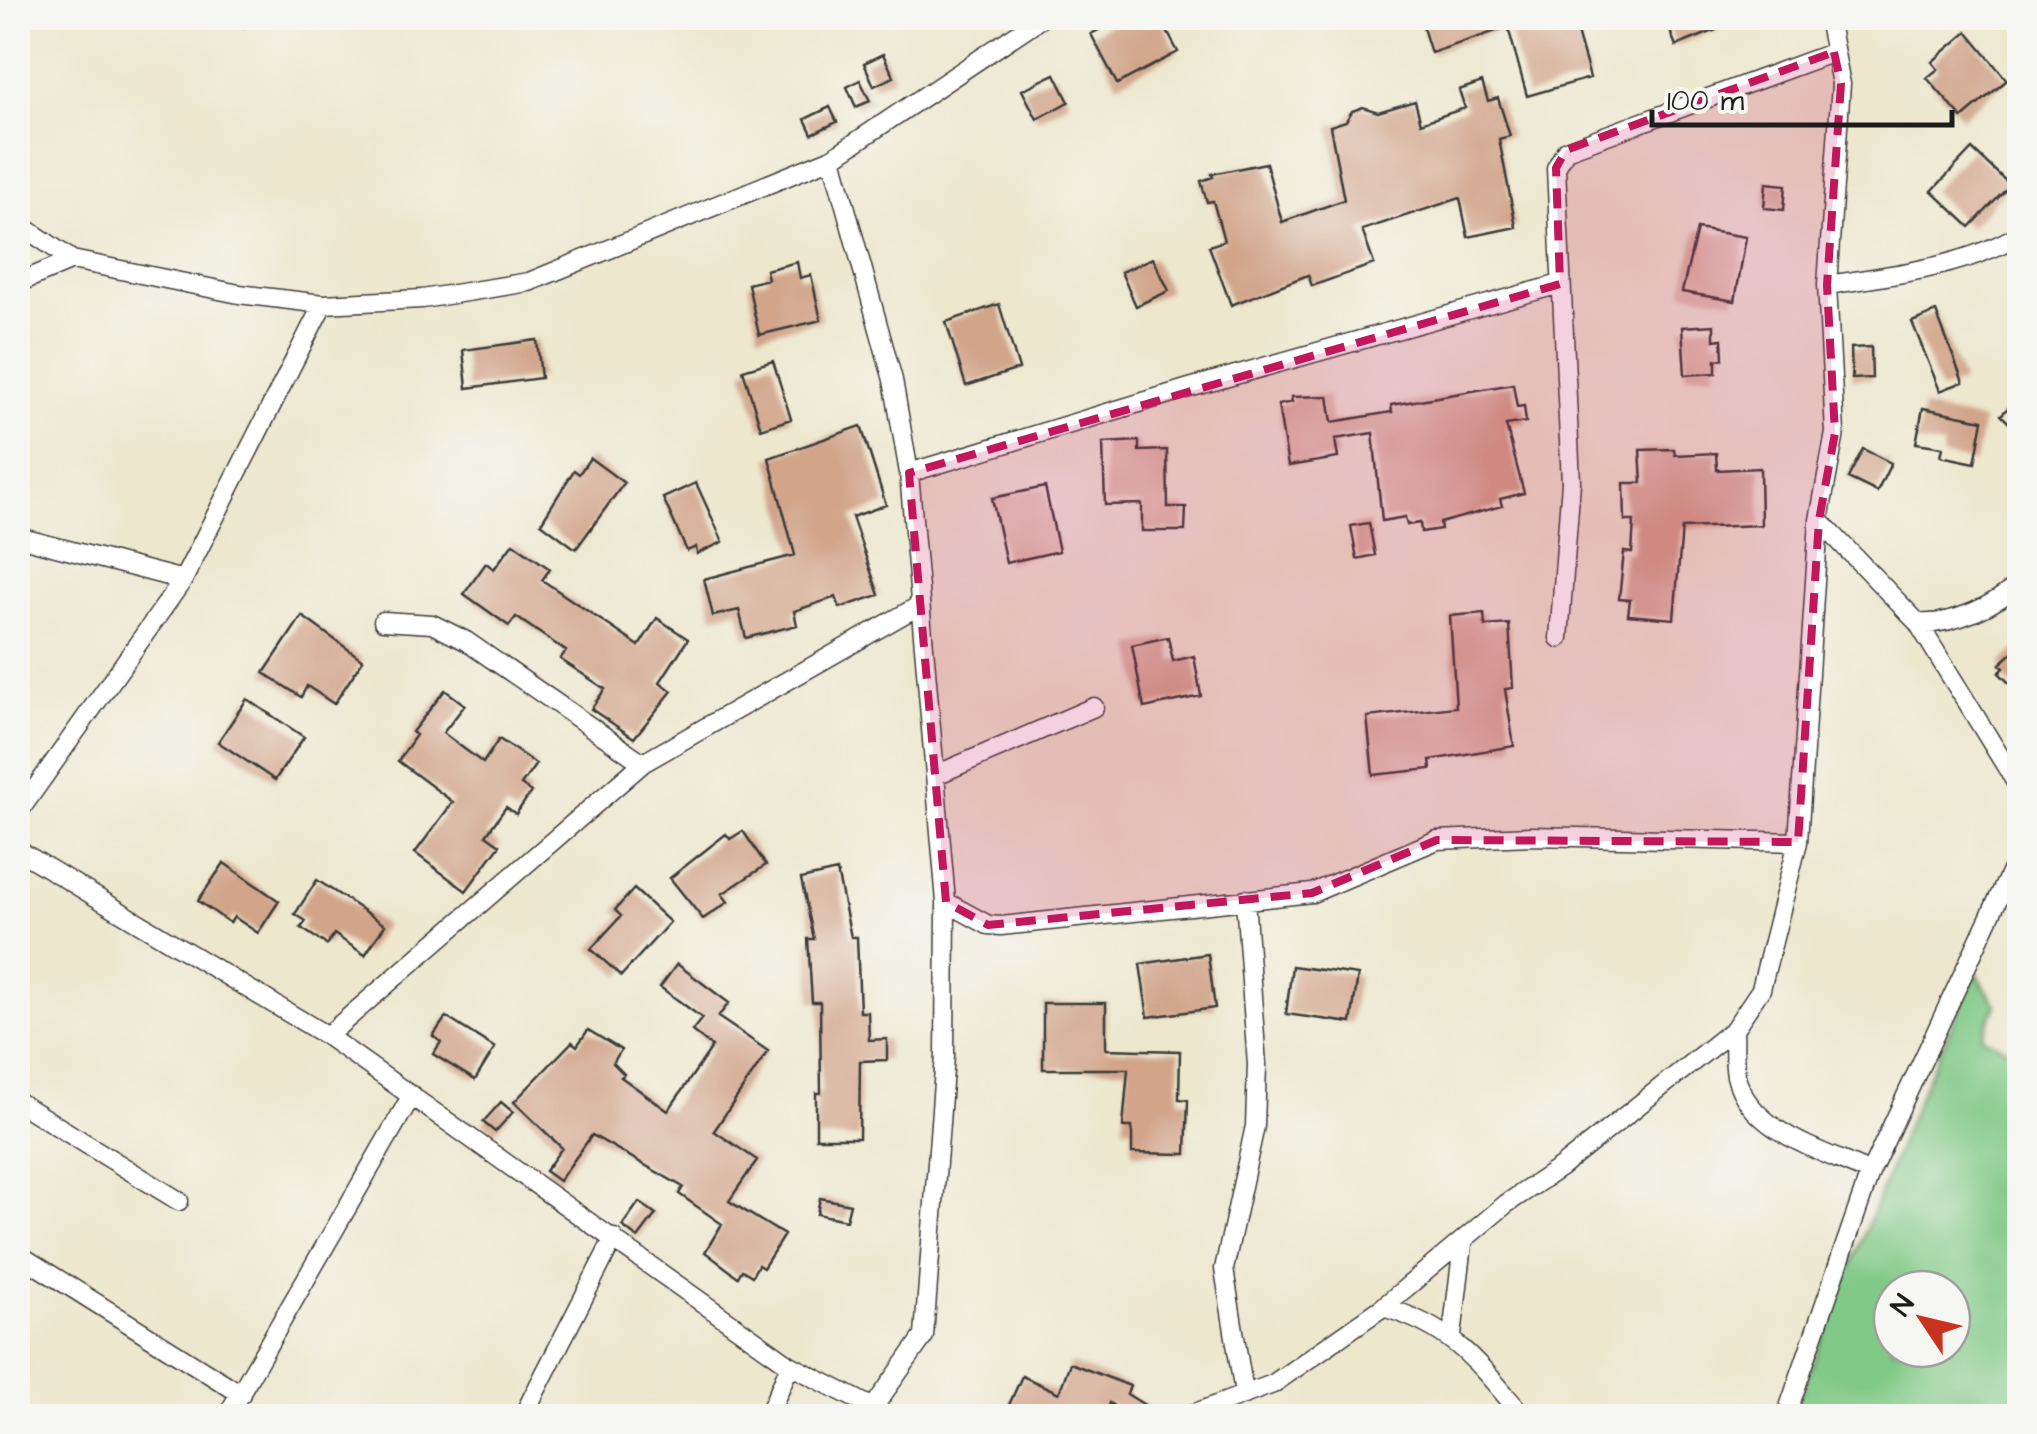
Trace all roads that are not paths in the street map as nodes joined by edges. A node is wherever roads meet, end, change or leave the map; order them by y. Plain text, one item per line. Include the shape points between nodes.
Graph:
1 (1041, 18) edge
2 (1828, 18) edge
3 (1012, 25) edge
4 (1834, 52) junction
5 (832, 158) junction
6 (20, 233) edge
7 (2020, 234) edge
8 (72, 260) junction
9 (18, 282) edge
10 (1560, 284) junction
11 (1827, 285) junction
12 (323, 304) junction
13 (909, 473) junction
14 (1819, 520) junction
15 (18, 536) edge
16 (183, 580) junction
17 (2020, 582) edge
18 (920, 605) junction
19 (383, 621) dead end
20 (1918, 623) junction
21 (1560, 638) dead end
22 (1094, 707) dead end
23 (643, 764) junction
24 (936, 774) junction
25 (2020, 789) edge
26 (18, 813) edge
27 (1798, 842) junction
28 (18, 850) edge
29 (2020, 852) edge
30 (1245, 899) junction
31 (946, 902) junction
32 (1734, 1029) junction
33 (327, 1036) junction
34 (412, 1095) junction
35 (18, 1102) edge
36 (1870, 1173) junction
37 (179, 1202) dead end
38 (614, 1238) junction
39 (1463, 1244) junction
40 (18, 1254) edge
41 (1383, 1307) junction
42 (1452, 1336) junction
43 (790, 1365) junction
44 (241, 1394) junction
45 (1244, 1394) junction
46 (881, 1412) edge
47 (227, 1416) edge
48 (523, 1416) edge
49 (768, 1416) edge
50 (1187, 1416) edge
51 (1523, 1416) edge
52 (1786, 1416) edge

1 - 3 street
2 - 4 street
3 - 5 street
4 - 10 street via 1566,150 1556,168
4 - 11 street via 1841,84
5 - 12 street via 529,282 422,300
5 - 13 street via 893,380
6 - 8 street
7 - 11 street via 1992,250 1902,274
8 - 9 street
8 - 12 street
10 - 13 street
10 - 21 street via 1571,482
11 - 14 street via 1835,433
12 - 16 street
13 - 18 street
14 - 20 street
14 - 27 street
15 - 16 street
16 - 26 street
17 - 20 street via 2000,601
18 - 23 street
18 - 24 street
19 - 23 street via 432,624 466,641
20 - 25 street
22 - 24 street
23 - 33 street
24 - 31 street
27 - 30 street via 1437,840 1312,893
27 - 32 street via 1767,976
28 - 33 street
29 - 36 street
30 - 31 street via 1001,926
30 - 45 street via 1255,1126 1224,1269
31 - 46 street via 945,1056 924,1336
32 - 36 street via 1736,1076 1751,1107 1782,1132
32 - 39 street
33 - 34 street
34 - 38 street
34 - 44 street
35 - 37 street
36 - 52 street
38 - 43 street
38 - 48 street
39 - 41 street
39 - 42 street
40 - 44 street
41 - 42 street
41 - 45 street via 1274,1384
42 - 51 street
43 - 46 street
43 - 49 street
44 - 47 street
45 - 50 street

